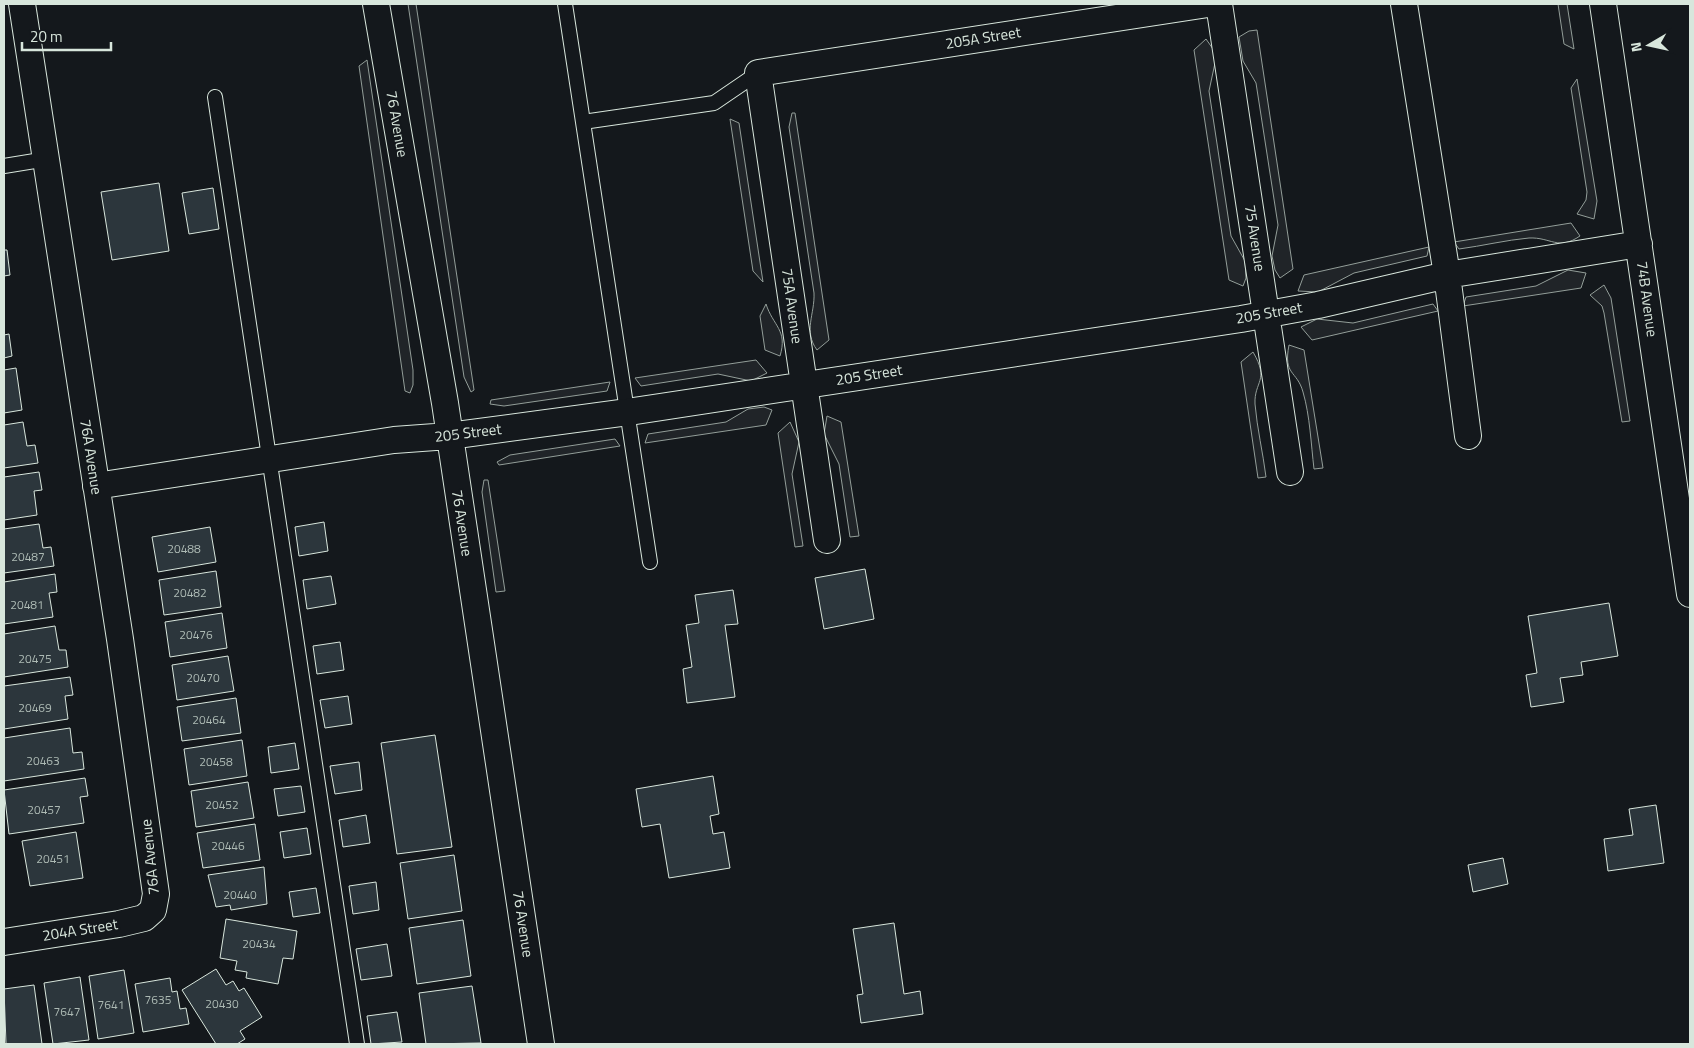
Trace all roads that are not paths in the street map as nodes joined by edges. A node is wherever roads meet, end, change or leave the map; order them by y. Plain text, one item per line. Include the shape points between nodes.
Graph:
1 (22, 4) edge
2 (376, 4) edge
3 (564, 4) edge
4 (1208, 4) edge
5 (1219, 4) edge
6 (1404, 4) edge
7 (1603, 4) edge
8 (758, 73) junction
9 (216, 97) dead end
10 (583, 122) junction
11 (47, 159) junction
12 (4, 166) edge
13 (1639, 244) junction
14 (1446, 275) junction
15 (1268, 315) junction
16 (804, 385) junction
17 (628, 412) junction
18 (449, 436) junction
19 (1468, 436) dead end
20 (270, 459) junction
21 (1290, 472) dead end
22 (96, 486) junction
23 (827, 540) dead end
24 (650, 562) dead end
25 (1690, 594) edge
26 (154, 910) joint
27 (4, 942) edge
28 (357, 1044) edge
29 (541, 1044) edge

1 - 11 street, 76A Avenue
2 - 18 street, 76 Avenue
3 - 10 lane
4 - 8 street, 205A Street
5 - 15 street, 75 Avenue
6 - 14 street
7 - 13 street, 74B Avenue
8 - 10 lane via 714,103
8 - 16 street, 75A Avenue
9 - 20 lane
10 - 17 lane
11 - 12 lane
11 - 22 street, 76A Avenue
13 - 14 street, 205 Street
13 - 25 street, 74B Avenue
14 - 15 street, 205 Street
14 - 19 street
15 - 16 street, 205 Street
15 - 21 street, 75 Avenue
16 - 17 street, 205 Street
16 - 23 street, 75A Avenue
17 - 18 street, 205 Street
17 - 24 lane
18 - 20 street, 205 Street via 394,440
18 - 29 street, 76 Avenue
20 - 22 street, 205 Street
20 - 28 lane
22 - 26 street, 76A Avenue via 152,856 156,894
26 - 27 street, 204A Street via 144,918 119,924

